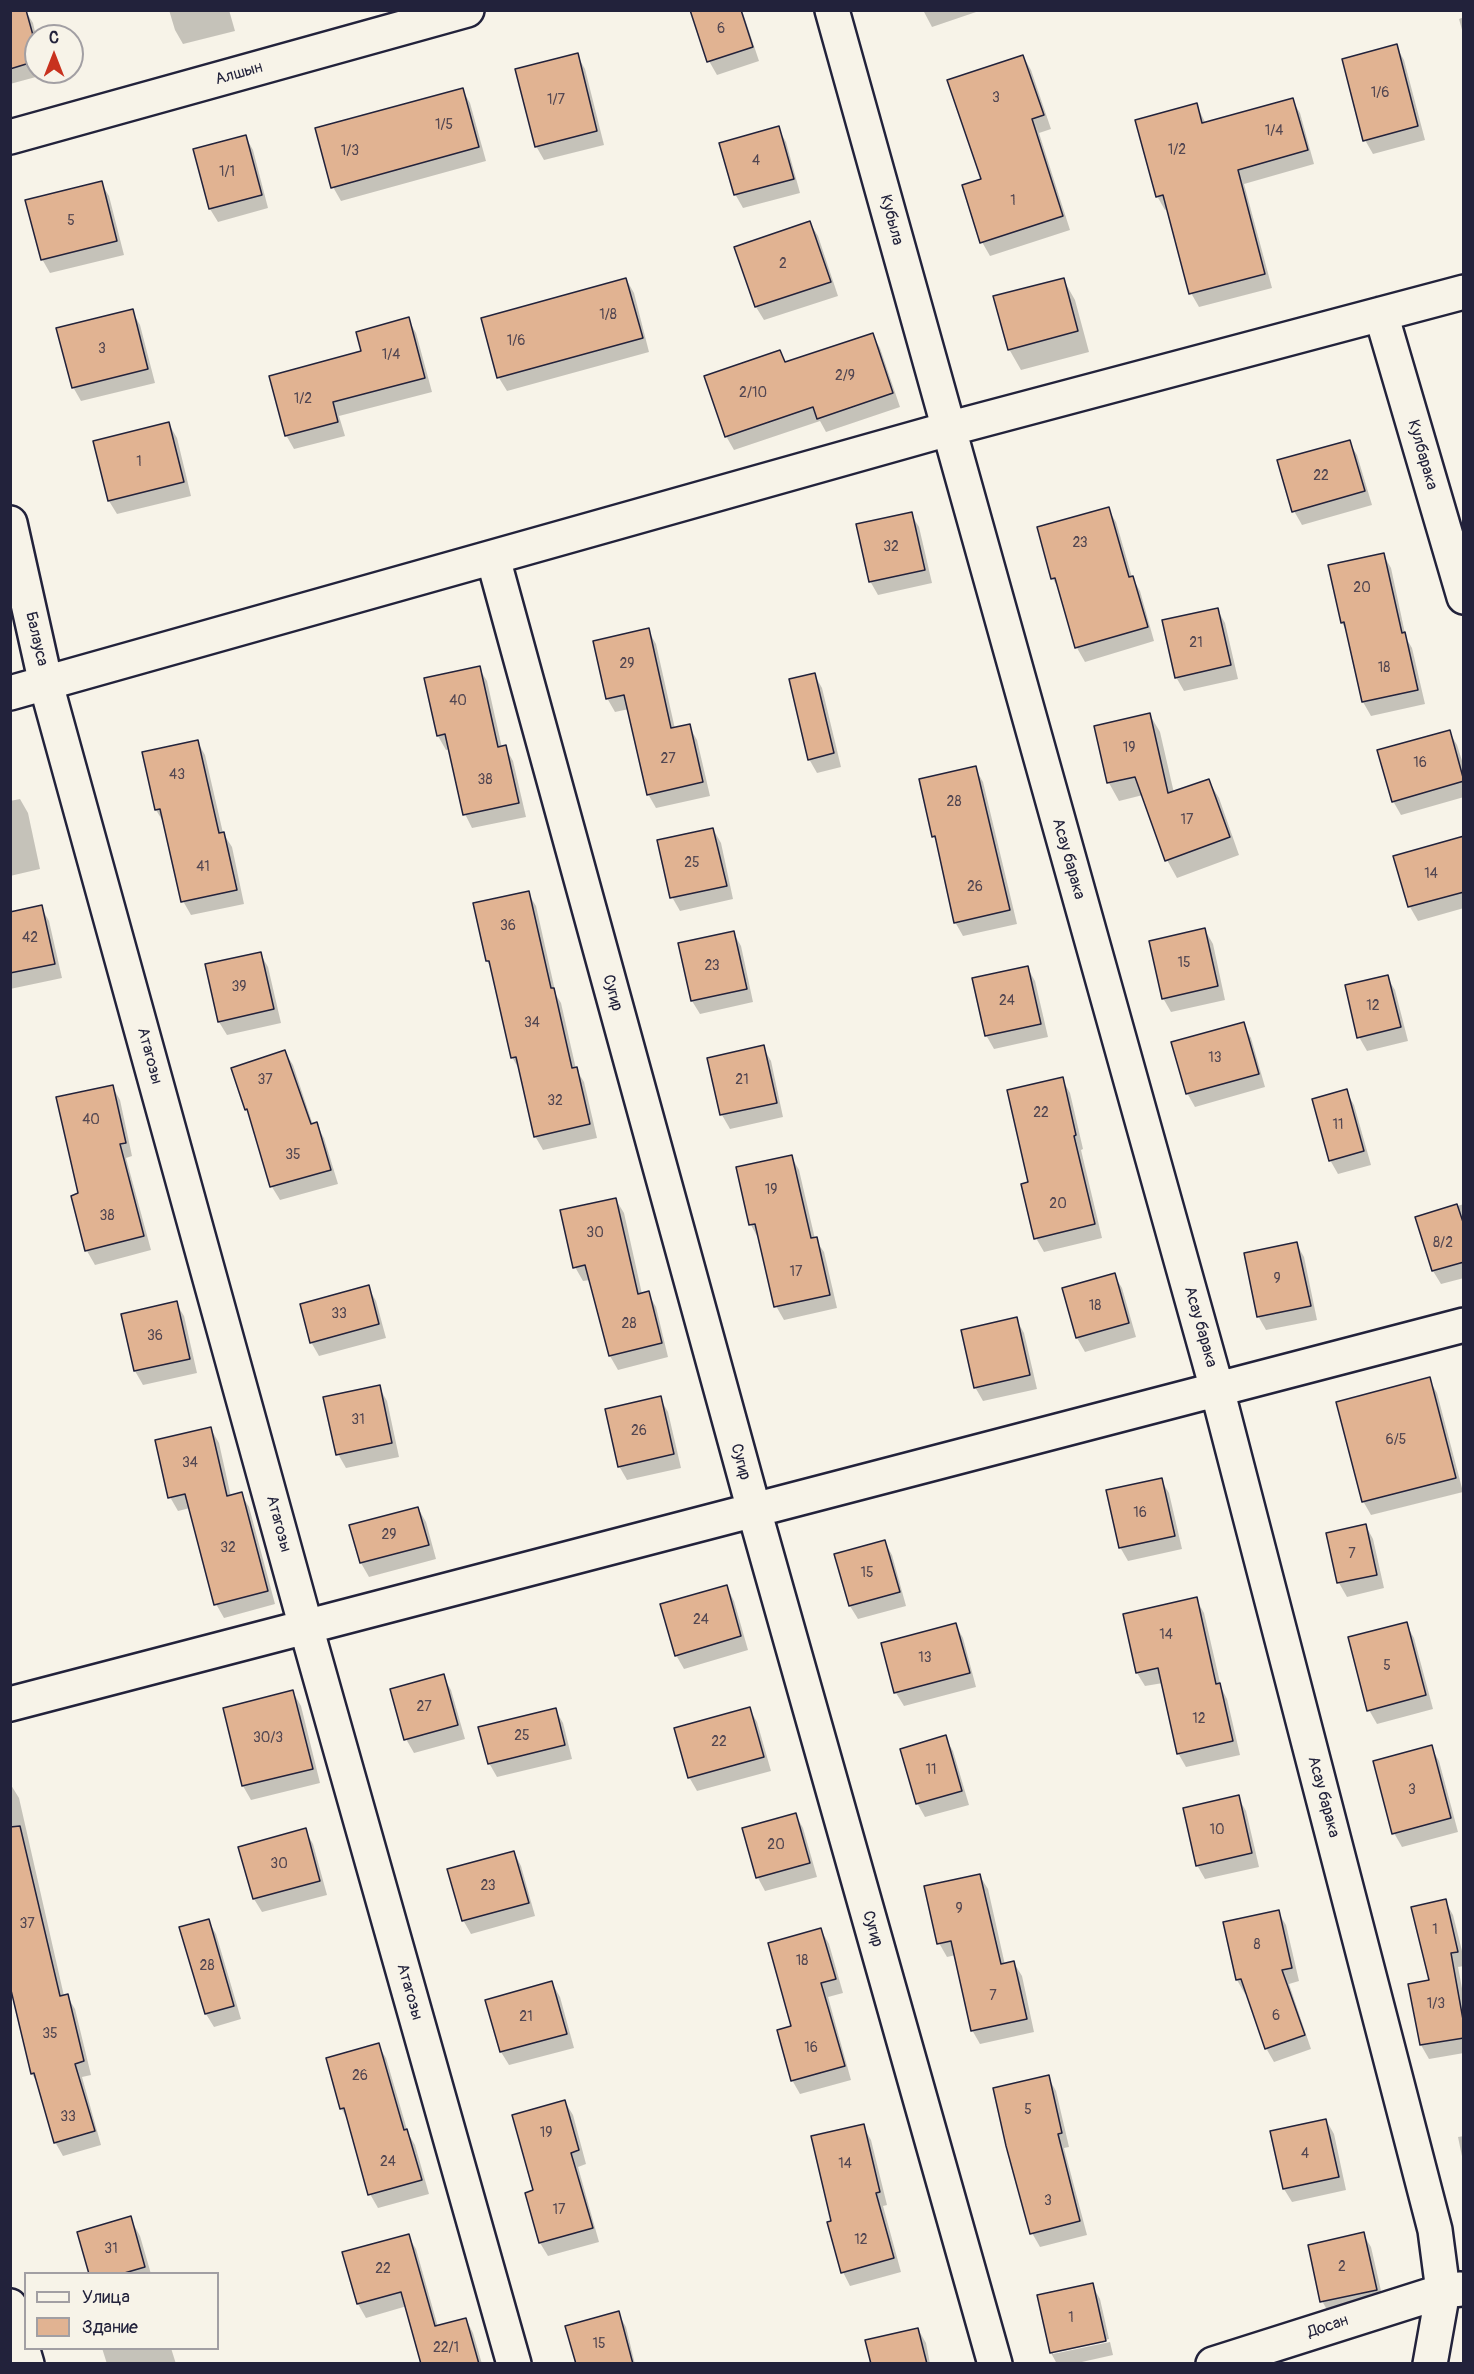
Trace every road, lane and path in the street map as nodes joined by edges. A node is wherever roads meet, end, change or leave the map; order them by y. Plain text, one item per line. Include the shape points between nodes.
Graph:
1 (467, 10) edge
2 (832, 10) edge
3 (10, 138) edge
4 (1464, 292) edge
5 (1381, 314) junction
6 (948, 429) junction
7 (10, 524) edge
8 (493, 558) junction
9 (1464, 597) edge
10 (46, 684) junction
11 (10, 693) edge
12 (1464, 1325) edge
13 (1217, 1389) junction
14 (754, 1510) junction
15 (306, 1627) junction
16 (10, 1704) edge
17 (1453, 2290) edge
18 (10, 2306) edge
19 (27, 2364) edge
20 (514, 2364) edge
21 (995, 2364) edge
22 (1213, 2364) edge
23 (1430, 2364) edge

1 - 3 street, Алшын
2 - 6 street, Кубыла
4 - 5 street
5 - 6 street
5 - 9 street, Кулбарака
6 - 8 street
6 - 13 street, Асау барака
7 - 10 street, Балауса
8 - 10 street
8 - 14 street, Сугир
10 - 11 street
10 - 15 street, Атагозы
12 - 13 street
13 - 14 street
13 - 17 street, Асау барака
14 - 15 street
14 - 21 street, Сугир
15 - 16 street
15 - 20 street, Атагозы
17 - 22 street, Досан
17 - 23 street, Асау барака
18 - 19 street

